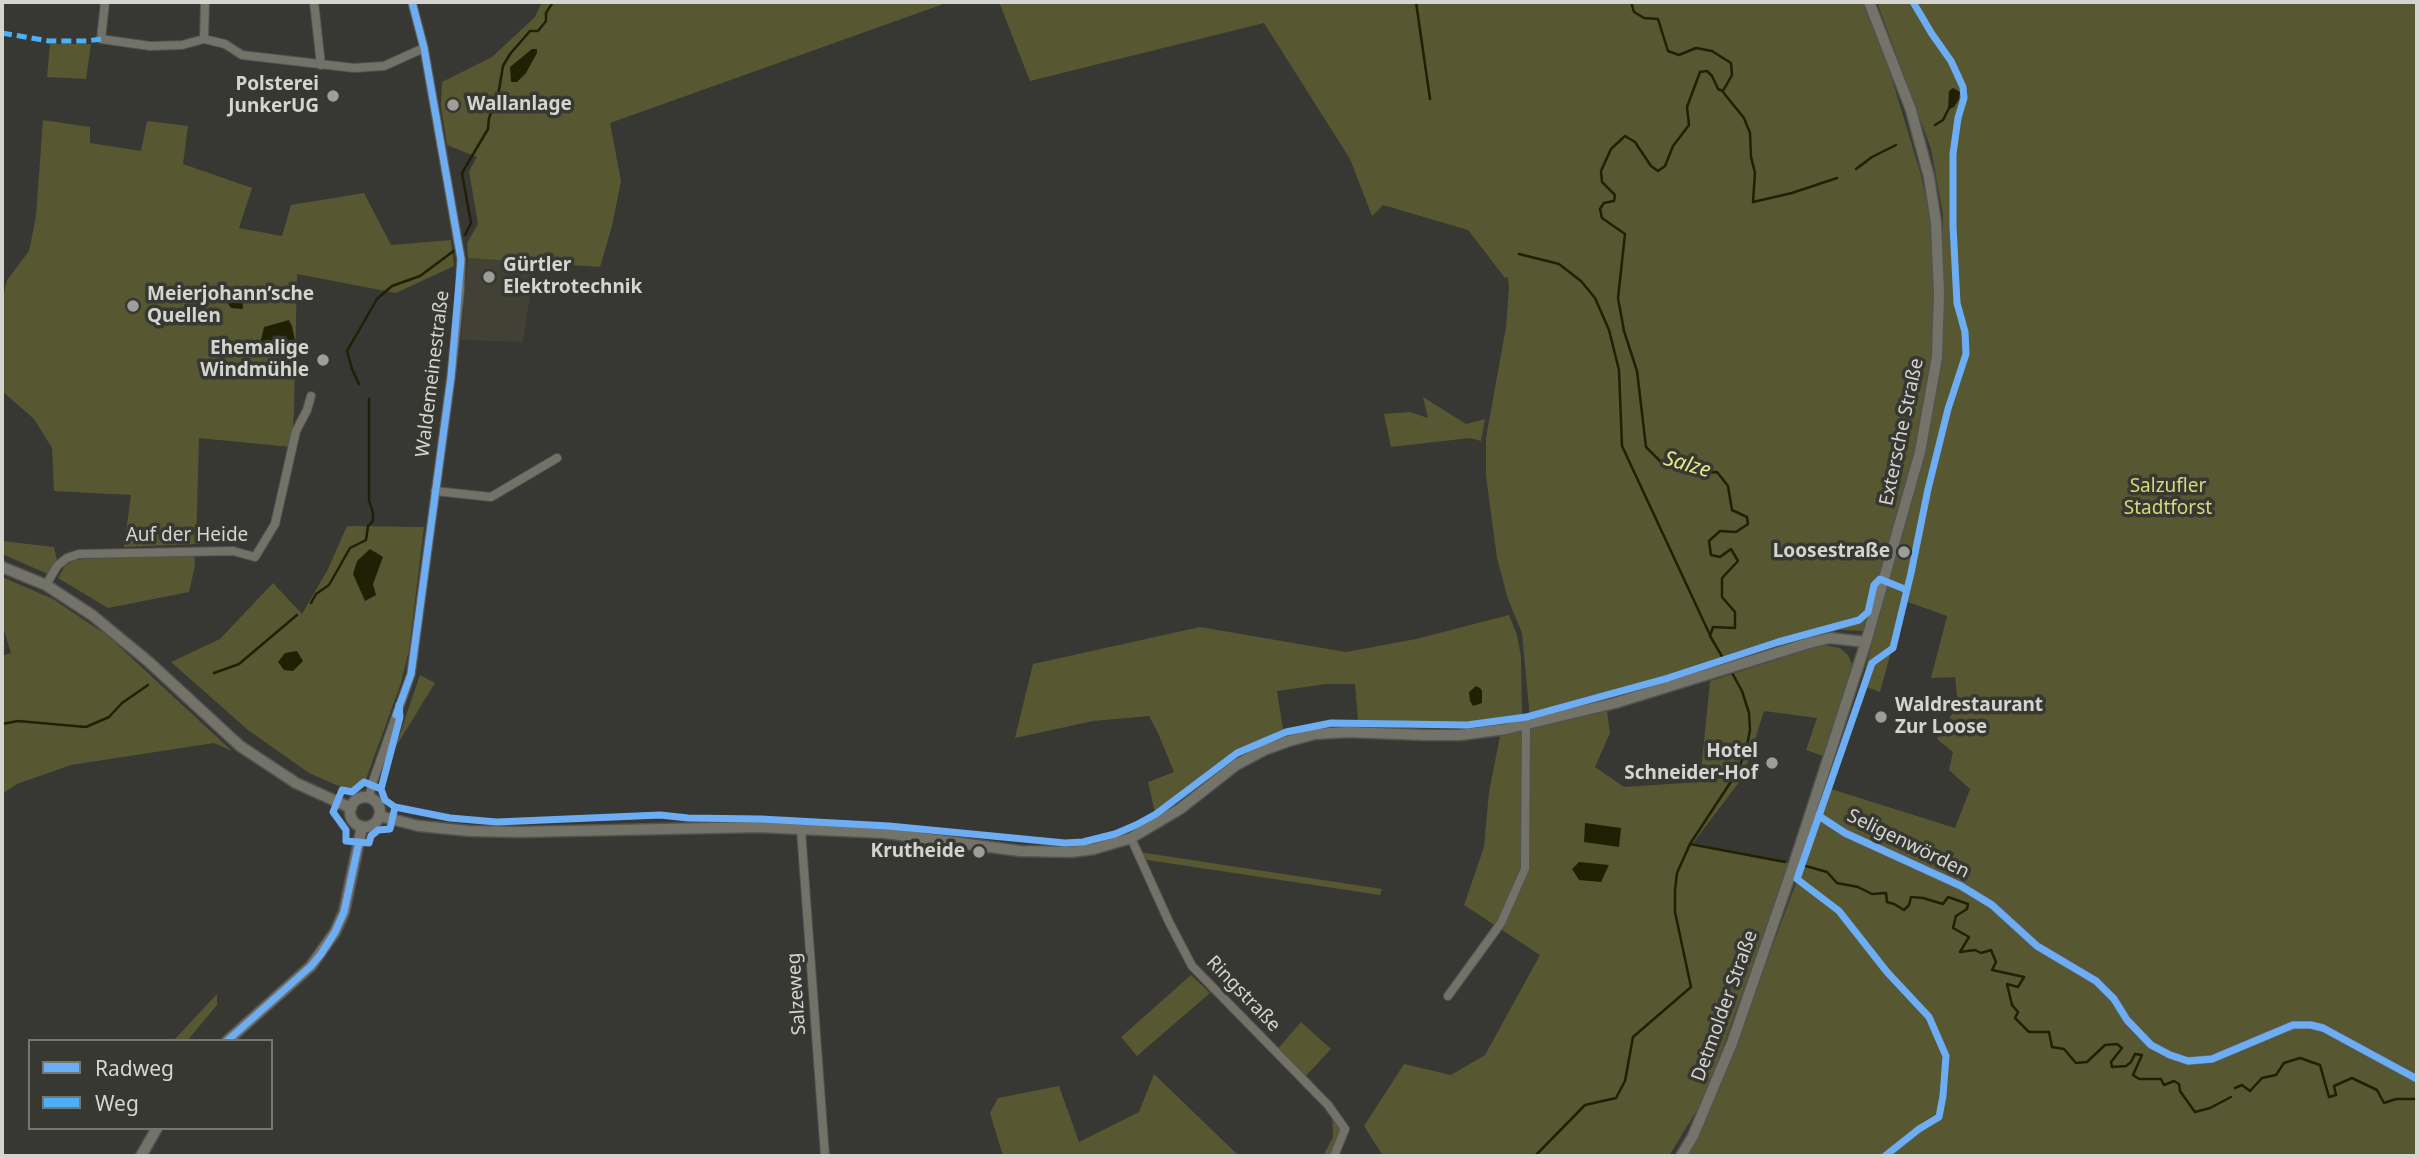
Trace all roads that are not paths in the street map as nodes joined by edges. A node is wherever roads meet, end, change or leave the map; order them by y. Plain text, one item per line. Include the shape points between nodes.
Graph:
1 (105, 2) edge
2 (205, 2) edge
3 (314, 2) edge
4 (412, 2) edge
5 (1870, 2) edge
6 (204, 39) junction
7 (424, 48) junction
8 (321, 65) junction
9 (311, 396) dead end
10 (557, 458) dead end
11 (435, 491) junction
12 (2, 567) edge
13 (46, 585) junction
14 (1866, 642) junction
15 (1527, 725) junction
16 (369, 798) junction
17 (351, 807) junction
18 (1810, 813) junction
19 (379, 816) junction
20 (362, 827) junction
21 (801, 830) junction
22 (1131, 838) junction
23 (1794, 864) joint
24 (1448, 996) dead end
25 (229, 1039) edge
26 (2417, 1079) edge
27 (156, 1130) edge
28 (141, 1156) edge
29 (825, 1156) edge
30 (1334, 1156) edge
31 (1681, 1156) edge

1 - 6 street via 101,39 150,46
2 - 6 street
3 - 8 street
4 - 7 street, Waldemeinestraße
5 - 14 street, Extersche Straße via 1923,153 1936,223 1939,294 1937,357 1920,452
6 - 8 street via 225,44 242,55
7 - 8 street via 384,66
7 - 11 street, Waldemeinestraße via 461,259
9 - 13 street, Auf der Heide via 296,431 275,524 255,556 233,551 79,554 57,566
10 - 11 street via 491,497
11 - 16 street, Waldemeinestraße via 411,674
12 - 13 street
13 - 17 street via 115,632 240,746 296,783
14 - 15 street via 1830,638
14 - 18 street, Extersche Straße
15 - 22 street via 1460,735 1348,732 1289,741 1236,765 1180,809
15 - 24 street via 1525,869 1501,923
16 - 17 street via 358,799
16 - 19 street via 378,805
17 - 20 street via 352,820
18 - 23 street, Extersche Straße
18 - 26 street, Seligenwörden via 1992,905 2037,946 2096,981 2151,1045 2170,1055 2188,1061 2212,1059 2293,1025 2311,1025
19 - 20 street via 372,825
19 - 21 street via 470,831
20 - 25 street via 344,912 335,932 311,966
21 - 22 street via 885,833 1047,853 1094,849
21 - 29 street, Salzeweg
22 - 30 street, Ringstraße via 1192,966 1328,1105 1345,1129
23 - 31 street, Detmolder Straße via 1732,1043
27 - 28 street

